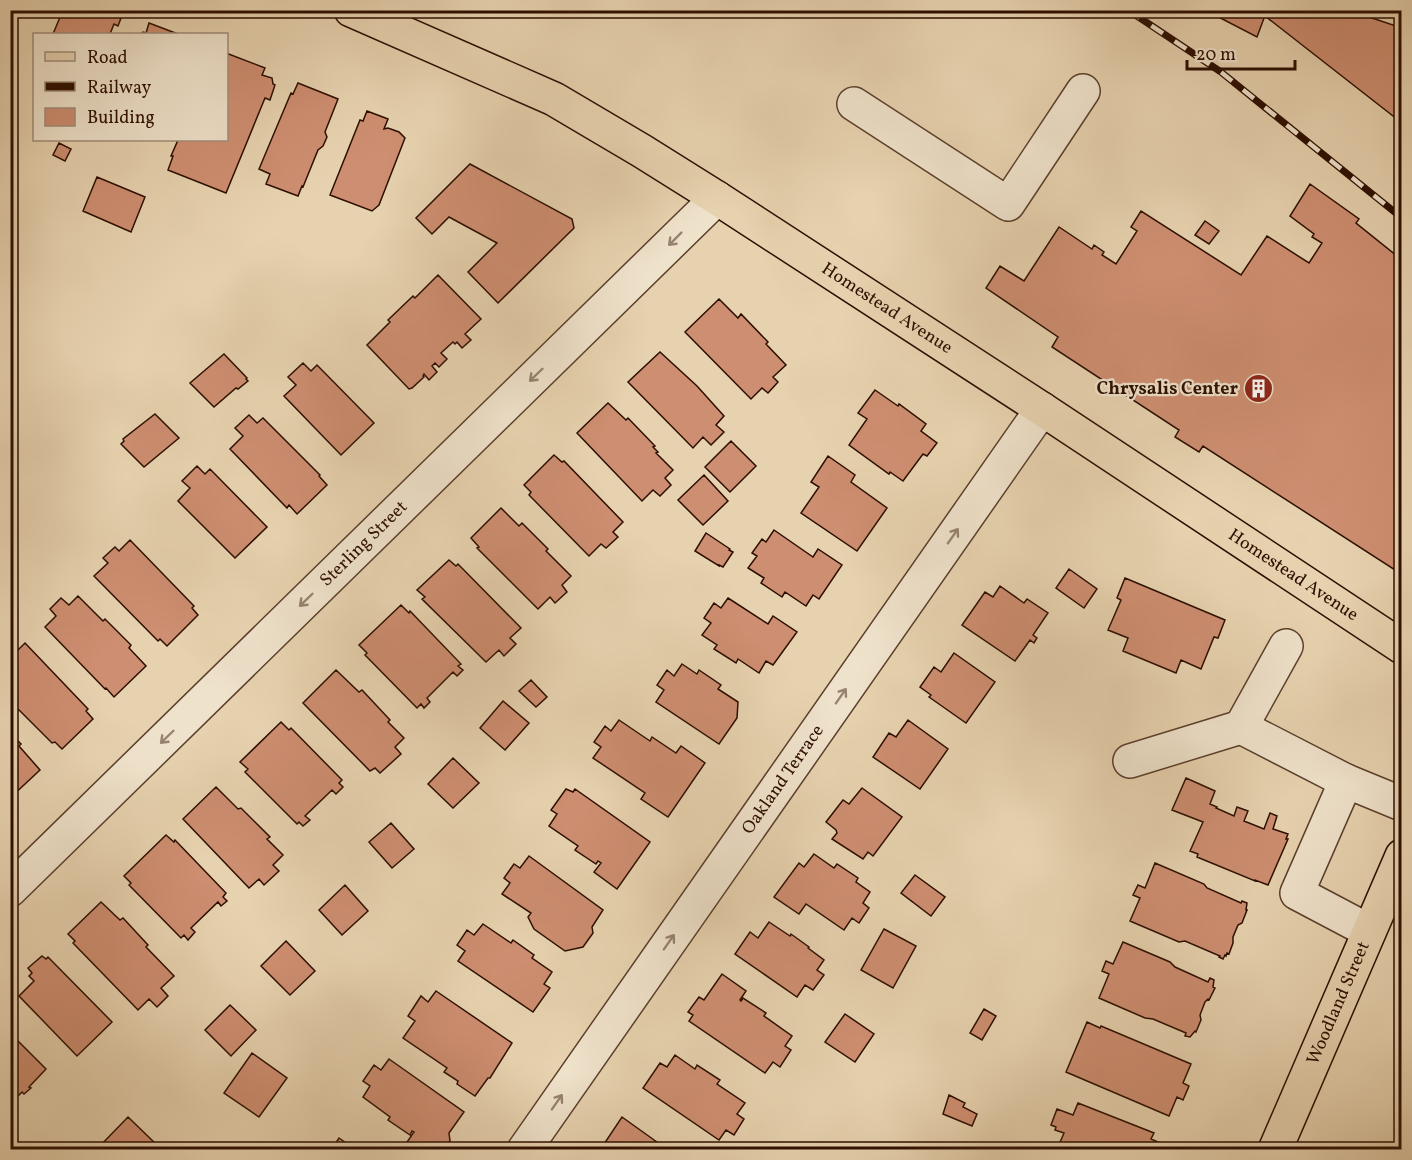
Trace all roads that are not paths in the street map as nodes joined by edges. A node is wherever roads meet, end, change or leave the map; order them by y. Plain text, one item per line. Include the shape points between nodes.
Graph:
1 (351, 10) edge
2 (1083, 91) dead end
3 (855, 104) dead end
4 (717, 198) junction
5 (1041, 409) junction
6 (1286, 645) dead end
7 (1401, 647) edge
8 (1241, 727) junction
9 (1130, 761) dead end
10 (1346, 780) junction
11 (1401, 804) edge
12 (1401, 856) edge
13 (10, 890) edge
14 (1369, 931) junction
15 (524, 1149) edge
16 (1275, 1149) edge

1 - 4 main road, Homestead Avenue via 554,99
2 - 3 street via 1008,204
4 - 5 main road, Homestead Avenue
4 -> 13 street, Sterling Street
5 - 7 main road, Homestead Avenue
15 -> 5 street, Oakland Terrace
6 - 8 street
8 - 9 street
8 - 10 street
10 - 11 street
10 - 14 street via 1297,893
12 - 14 main road, Woodland Street
14 - 16 main road, Woodland Street

